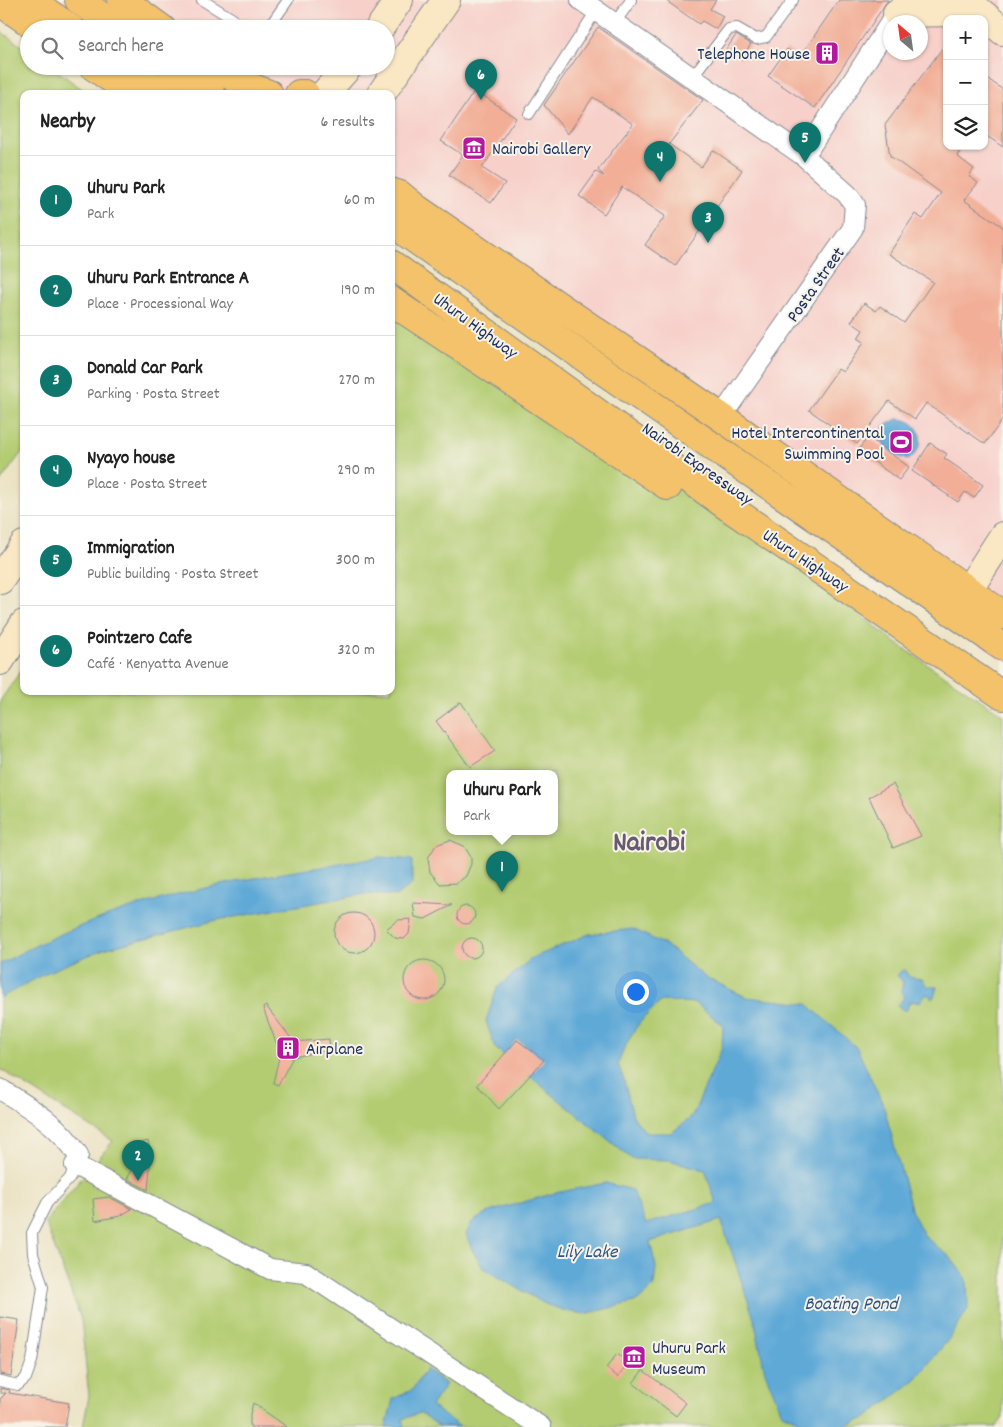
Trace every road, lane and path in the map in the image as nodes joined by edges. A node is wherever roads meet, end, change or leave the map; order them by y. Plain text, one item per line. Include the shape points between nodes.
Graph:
1 (30, 0) edge
2 (79, 0) edge
3 (122, 0) edge
4 (202, 0) edge
5 (288, 0) edge
6 (399, 0) edge
7 (446, 0) edge
8 (631, 0) edge
9 (793, 0) edge
10 (0, 2) edge
11 (589, 5) edge
12 (961, 6) edge
13 (901, 7) edge
14 (234, 19) dead end
15 (26, 20) edge
16 (58, 20) edge
17 (107, 20) edge
18 (150, 20) edge
19 (274, 20) dead end
20 (385, 20) edge
21 (614, 24) junction
22 (1003, 31) edge
23 (988, 37) edge
24 (1003, 48) edge
25 (395, 74) edge
26 (106, 75) edge
27 (138, 75) edge
28 (185, 75) edge
29 (230, 75) edge
30 (341, 75) edge
31 (394, 75) edge
32 (692, 77) junction
33 (127, 90) edge
34 (159, 90) edge
35 (205, 90) edge
36 (259, 90) edge
37 (328, 90) edge
38 (384, 90) edge
39 (529, 114) dead end
40 (804, 156) junction
41 (395, 193) edge
42 (395, 225) edge
43 (395, 254) edge
44 (395, 267) edge
45 (395, 305) edge
46 (721, 417) junction
47 (1003, 536) edge
48 (20, 550) edge
49 (0, 580) edge
50 (969, 589) junction
51 (1003, 615) edge
52 (20, 630) edge
53 (1003, 647) edge
54 (0, 661) edge
55 (1003, 676) edge
56 (1003, 696) edge
57 (1003, 716) edge
58 (0, 1089) edge
59 (76, 1160) junction
60 (0, 1382) edge
61 (541, 1427) edge

1 - 16 highway
2 - 17 highway
3 - 18 highway
4 - 14 lane
5 - 19 lane
6 - 20 main road
7 - 25 main road
8 - 21 lane
9 - 32 lane via 766,37 756,39 737,28 729,29
10 - 15 highway
11 - 21 street, Posta Street
11 - 39 lane
12 - 13 main road
12 - 22 main road
13 - 40 street
21 - 32 street, Posta Street
23 - 24 main road
26 - 33 highway
27 - 34 highway
28 - 35 highway
29 - 36 highway
30 - 37 main road
31 - 38 main road
32 - 40 street, Posta Street
40 - 46 street, Posta Street via 855,204 853,228
41 - 46 highway
42 - 53 highway, Nairobi Expressway
43 - 55 highway, Nairobi Expressway
44 - 56 highway, Uhuru Highway via 724,504
45 - 57 highway via 745,537
46 - 50 highway
47 - 50 main road
48 - 49 main road
50 - 51 highway
52 - 54 main road
58 - 59 street via 69,1140
59 - 60 lane via 70,1178 47,1203 32,1233 43,1287 29,1370 18,1385
59 - 61 street via 270,1269 306,1273

